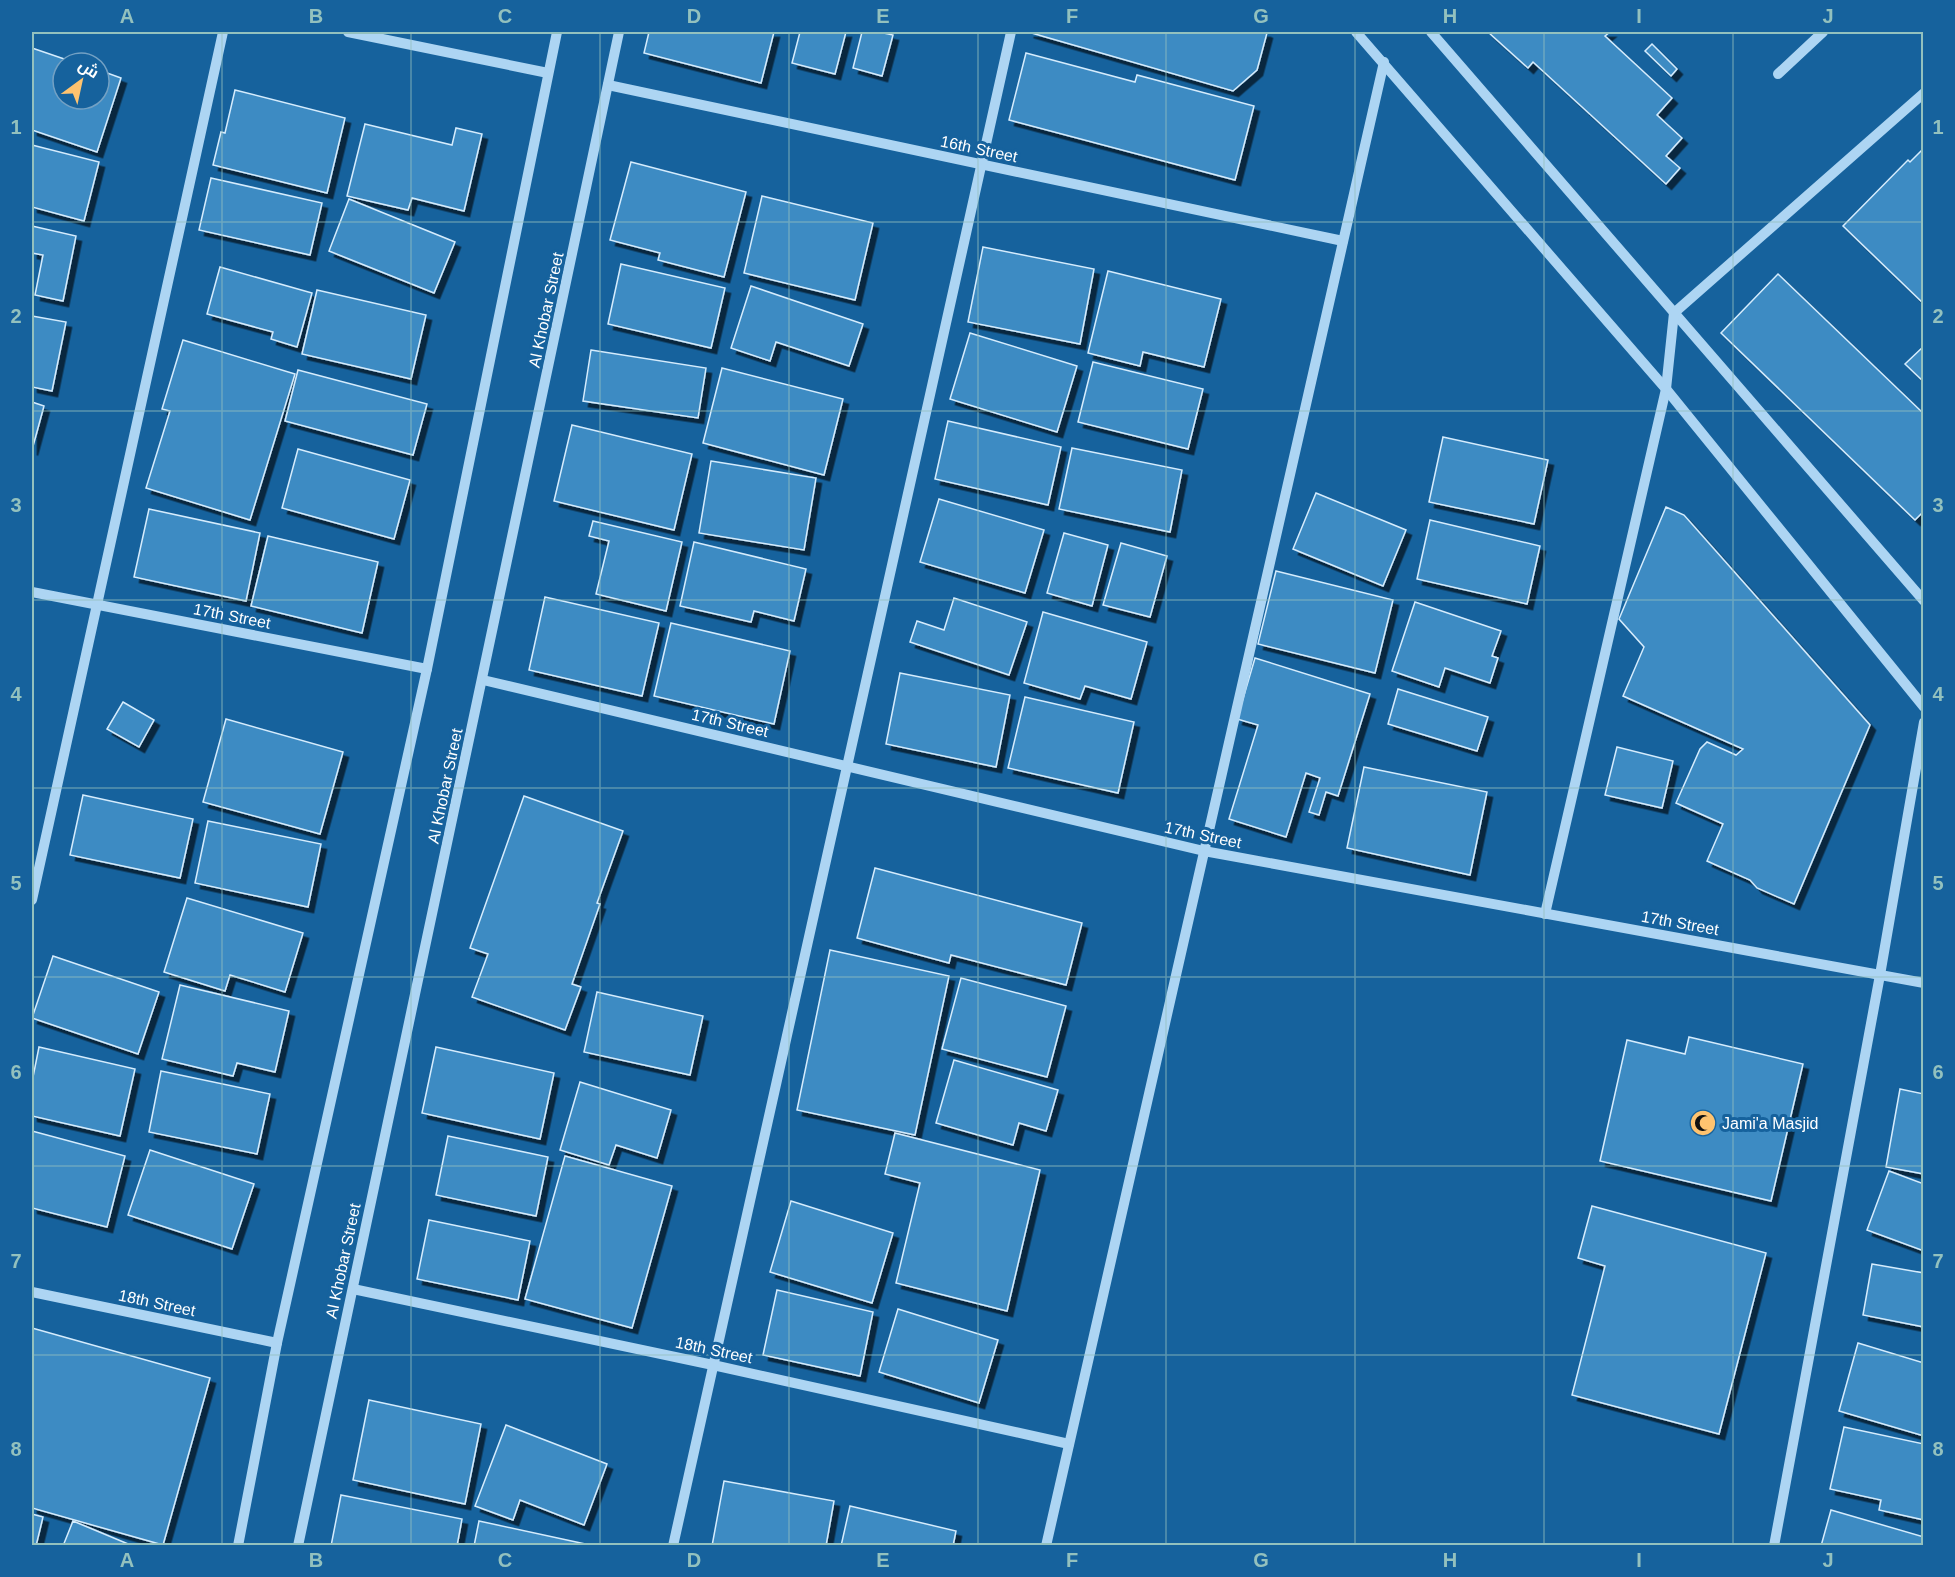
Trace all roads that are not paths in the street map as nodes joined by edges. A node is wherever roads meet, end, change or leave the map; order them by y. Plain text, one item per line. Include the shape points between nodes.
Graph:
1 (223, 32) edge
2 (348, 32) edge
3 (557, 32) edge
4 (619, 32) edge
5 (1011, 32) edge
6 (1356, 32) edge
7 (1431, 32) edge
8 (1823, 32) edge
9 (1384, 62) junction
10 (548, 73) junction
11 (1778, 74) dead end
12 (608, 85) junction
13 (1923, 93) edge
14 (981, 164) junction
15 (1344, 241) junction
16 (1674, 313) junction
17 (1666, 389) junction
18 (32, 592) edge
19 (1923, 601) edge
20 (96, 604) junction
21 (427, 669) junction
22 (483, 680) junction
23 (1923, 707) edge
24 (1923, 722) edge
25 (847, 767) junction
26 (1204, 851) junction
27 (32, 900) edge
28 (1545, 914) junction
29 (1880, 975) junction
30 (1923, 983) edge
31 (353, 1289) junction
32 (32, 1292) edge
33 (277, 1342) junction
34 (713, 1365) junction
35 (1069, 1444) junction
36 (238, 1545) edge
37 (298, 1545) edge
38 (673, 1545) edge
39 (1046, 1545) edge
40 (1774, 1545) edge

1 - 20 street
2 - 10 street
3 - 10 street
4 - 12 street, Al Khobar Street
5 - 14 street
6 - 9 street
7 - 16 street
8 - 11 street
9 - 15 street
9 - 17 street
10 - 21 street
12 - 14 street, 16th Street
12 - 22 street, Al Khobar Street
13 - 16 street
14 - 15 street, 16th Street
14 - 25 street
15 - 26 street
16 - 17 street
16 - 19 street
17 - 23 street
17 - 28 street
18 - 20 street, 17th Street
20 - 21 street, 17th Street
20 - 27 street
21 - 33 street
22 - 25 street, 17th Street
22 - 31 street, Al Khobar Street
24 - 29 street
25 - 26 street, 17th Street
25 - 34 street
26 - 28 street, 17th Street
26 - 35 street
28 - 29 street, 17th Street
29 - 30 street, 17th Street
29 - 40 street
31 - 34 street, 18th Street
31 - 37 street, Al Khobar Street
32 - 33 street, 18th Street
33 - 36 street
34 - 35 street, 18th Street
34 - 38 street
35 - 39 street

